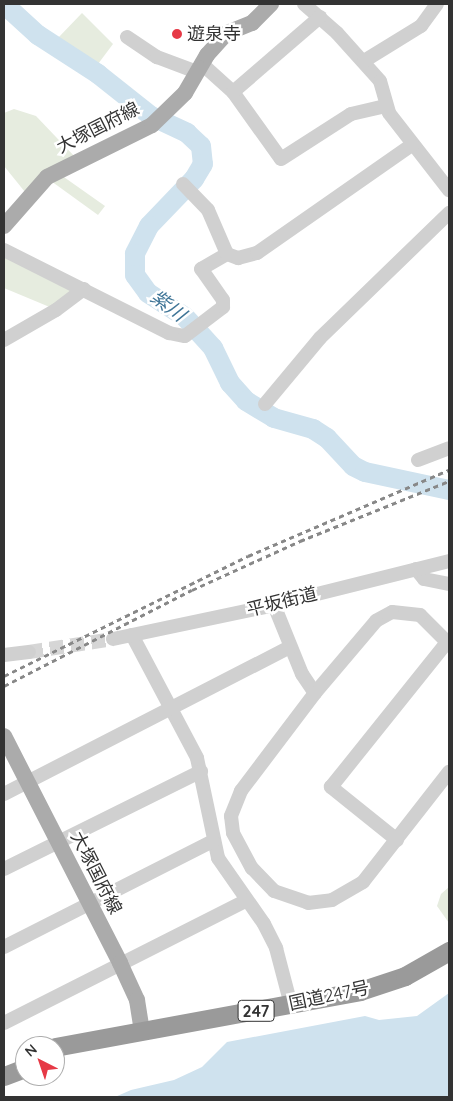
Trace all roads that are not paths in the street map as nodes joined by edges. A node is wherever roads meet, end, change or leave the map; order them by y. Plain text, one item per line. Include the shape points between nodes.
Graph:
1 (271, 4) edge
2 (304, 4) edge
3 (437, 4) edge
4 (320, 17) junction
5 (127, 37) dead end
6 (364, 61) junction
7 (200, 68) junction
8 (233, 92) junction
9 (386, 106) junction
10 (412, 145) junction
11 (187, 188) dead end
12 (449, 190) edge
13 (449, 213) edge
14 (4, 226) edge
15 (4, 250) edge
16 (227, 254) junction
17 (84, 289) junction
18 (4, 340) edge
19 (265, 404) dead end
20 (449, 448) edge
21 (418, 460) dead end
22 (449, 561) edge
23 (416, 569) junction
24 (449, 584) edge
25 (274, 605) junction
26 (132, 634) junction
27 (113, 639) tunnel mouth
28 (448, 643) edge
29 (290, 647) junction
30 (29, 652) tunnel mouth
31 (4, 655) edge
32 (316, 693) junction
33 (171, 709) junction
34 (4, 736) edge
35 (201, 772) junction
36 (449, 772) edge
37 (27, 782) junction
38 (4, 794) edge
39 (397, 840) junction
40 (213, 841) junction
41 (58, 842) junction
42 (4, 869) edge
43 (247, 900) junction
44 (89, 903) junction
45 (4, 947) edge
46 (449, 951) edge
47 (120, 963) junction
48 (449, 966) edge
49 (291, 1005) junction
50 (4, 1023) edge
51 (142, 1031) junction
52 (65, 1045) edge
53 (65, 1057) edge

1 - 7 main road, 大塚国府線 via 252,24 226,33
2 - 4 street
3 - 6 street via 420,26
4 - 6 street
4 - 8 street
5 - 7 street via 157,57
6 - 9 street via 380,82
7 - 8 street
7 - 14 main road, 大塚国府線 via 185,93 158,119 47,177
8 - 9 street via 281,159 351,114
9 - 10 street
10 - 12 street
10 - 16 street via 257,254 238,258
11 - 16 street via 214,221
13 - 19 street via 320,338
15 - 17 street
16 - 17 street via 201,269 223,300 223,307 185,336 169,332
17 - 18 street via 56,310
20 - 21 street
22 - 23 street, 平坂街道
23 - 24 street via 424,578
23 - 25 street, 平坂街道
25 - 26 street, 平坂街道
25 - 29 street
26 - 27 street, 平坂街道
26 - 33 street
28 - 32 street via 420,616 400,612 384,615 367,629
28 - 39 street via 331,787
29 - 32 street via 302,674
29 - 33 street
30 - 31 street
32 - 39 street via 236,799 231,824 236,843 252,868 274,891 291,900 316,903 332,900 356,888
33 - 35 street
33 - 37 street
34 - 37 main road, 大塚国府線
35 - 40 street
35 - 41 street
36 - 39 street
37 - 38 street
37 - 41 main road, 大塚国府線
40 - 43 street via 218,858
40 - 44 street
41 - 42 street
41 - 44 main road, 大塚国府線
43 - 47 street
43 - 49 street via 276,948
44 - 45 street
44 - 47 main road, 大塚国府線
46 - 49 highway, 国道247号 / 247 via 383,984
47 - 50 street
47 - 51 main road, 大塚国府線 via 137,1000
48 - 53 highway, 国道247号 / 247 via 411,987 364,1003
49 - 51 highway, 国道247号 / 247
51 - 52 highway, 国道247号 / 247

